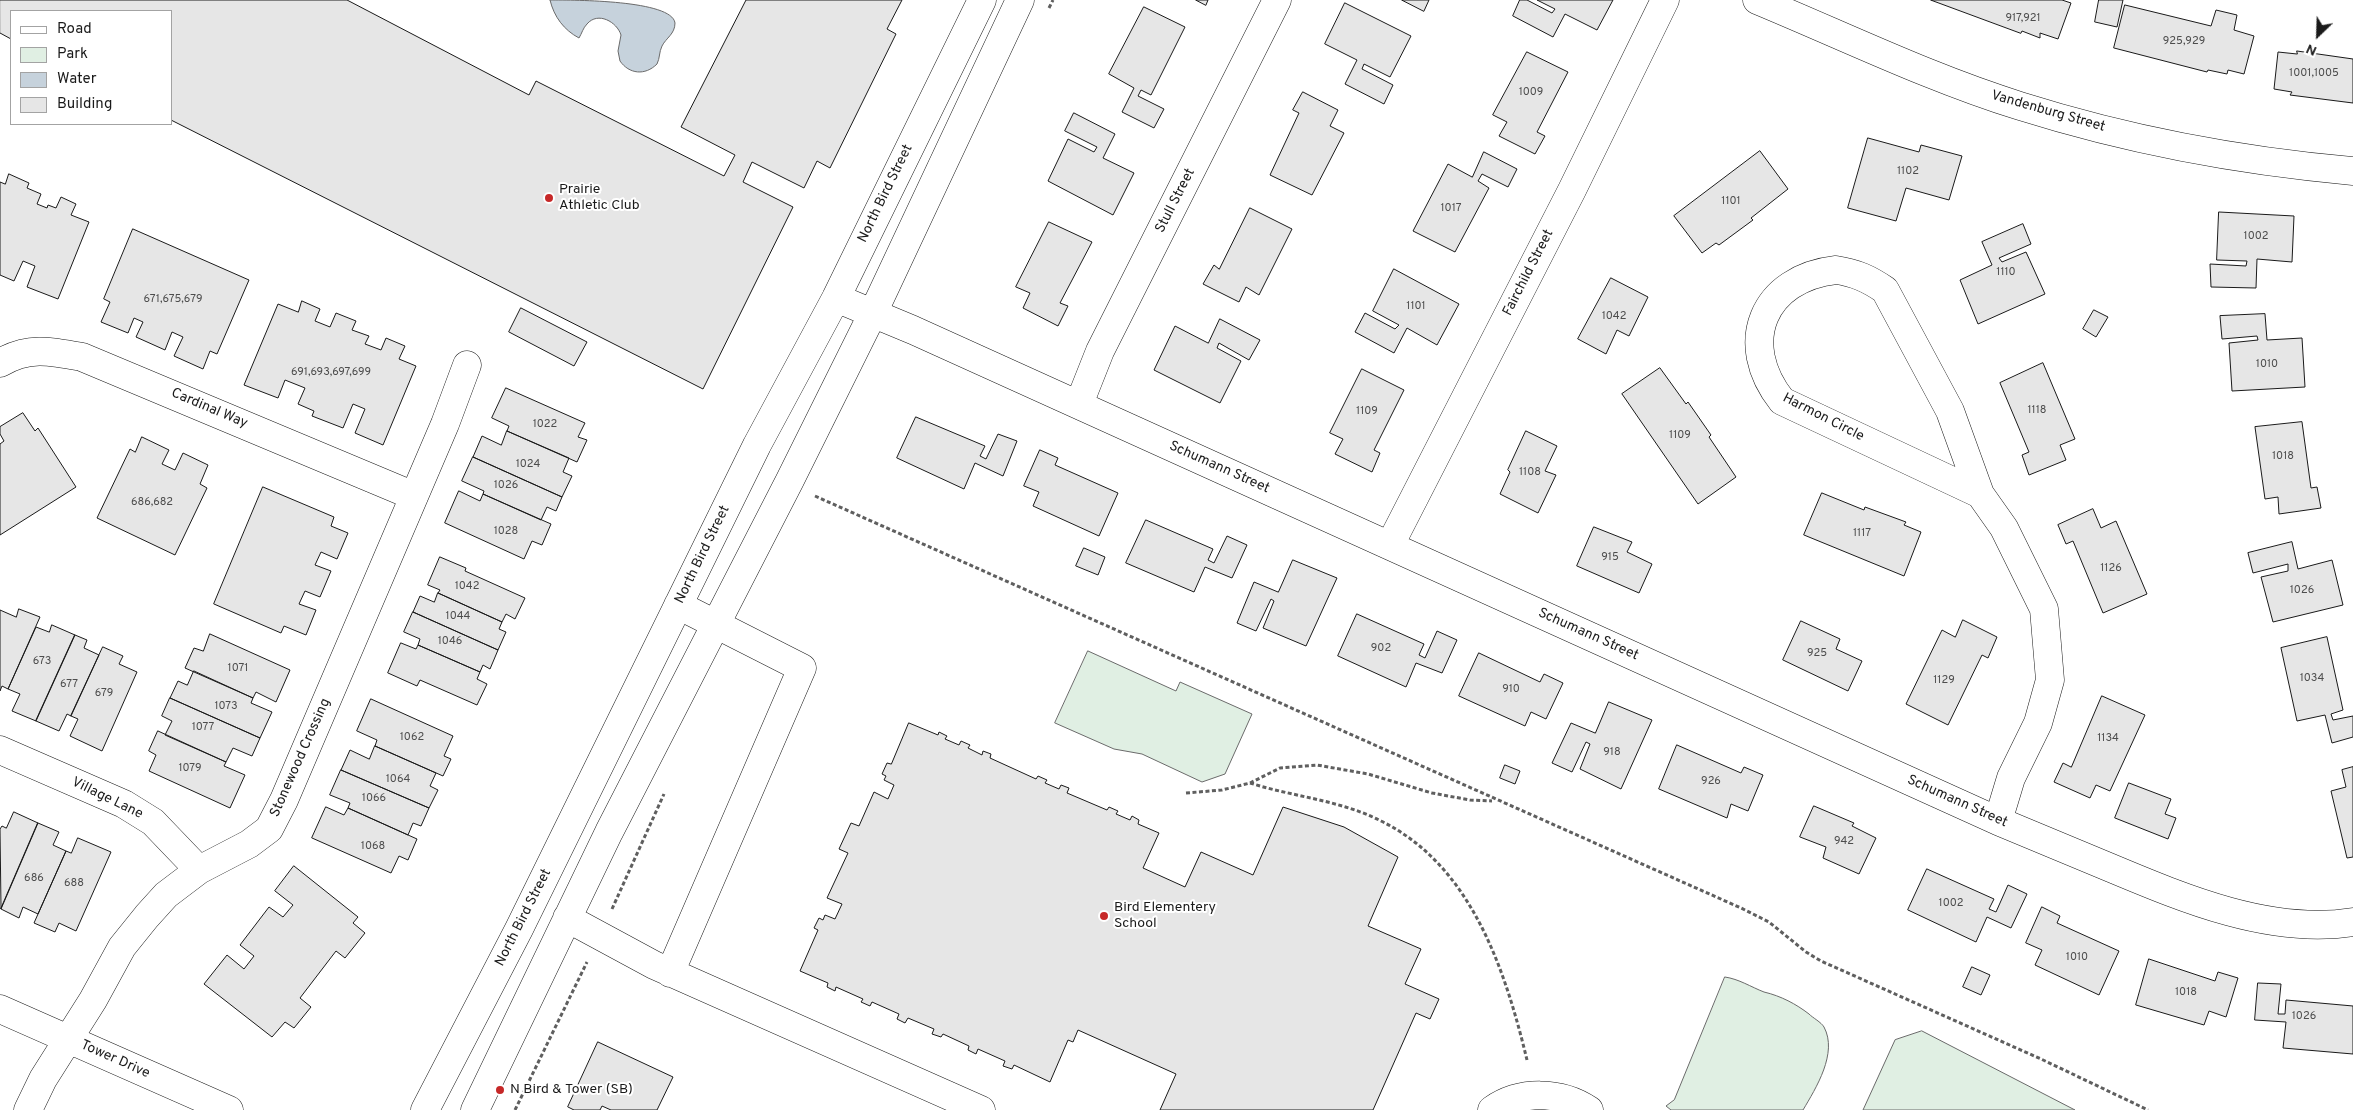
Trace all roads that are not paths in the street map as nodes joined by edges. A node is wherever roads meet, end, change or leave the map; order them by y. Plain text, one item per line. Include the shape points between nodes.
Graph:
1 (982, 0) edge
2 (1020, 0) edge
3 (1277, 0) edge
4 (1665, 0) edge
5 (1757, 0) edge
6 (2353, 171) edge
7 (836, 298) junction
8 (873, 313) junction
9 (0, 363) edge
10 (467, 365) dead end
11 (1079, 404) junction
12 (1980, 494) junction
13 (414, 496) junction
14 (1390, 545) junction
15 (678, 605) junction
16 (716, 624) junction
17 (0, 750) edge
18 (1998, 821) junction
19 (200, 870) junction
20 (568, 918) junction
21 (2353, 922) edge
22 (670, 973) junction
23 (0, 1009) edge
24 (66, 1039) junction
25 (28, 1110) edge
26 (229, 1110) edge
27 (425, 1110) edge
28 (475, 1110) edge
29 (981, 1110) edge
30 (1492, 1110) edge
31 (1589, 1110) edge

1 - 7 street, North Bird Street
2 - 8 street
3 - 11 street, Stull Street via 1100,351
4 - 14 street, Fairchild Street via 1572,190
5 - 6 street, Vandenburg Street via 1948,80 2020,106 2171,146 2240,159
7 - 8 street, Schumann Street
7 - 15 street, North Bird Street via 757,445
8 - 11 street, Schumann Street
8 - 16 street
9 - 13 street, Cardinal Way via 14,355 45,350 82,357
10 - 13 street, Stonewood Crossing
11 - 14 street, Schumann Street
12 - 12 street, Harmon Circle via 1950,411 1885,290 1854,273 1836,270 1801,278 1773,301 1760,329 1759,345 1765,375 1782,401
12 - 18 street, Harmon Circle via 2004,528 2044,609 2050,680 2038,723 2012,778
13 - 19 street, Stonewood Crossing via 269,829 249,844
14 - 18 street, Schumann Street
15 - 16 street
15 - 27 street, North Bird Street via 519,929
16 - 20 street
16 - 22 street via 802,668
17 - 19 street, Village Lane via 124,804 153,822
18 - 21 street, Schumann Street via 2194,902 2234,913 2303,925
19 - 24 street, Stonewood Crossing via 166,895 122,947
20 - 22 street
20 - 28 street
22 - 29 street
23 - 24 street, Tower Drive
24 - 25 street, Stonewood Crossing
24 - 26 street, Tower Drive
30 - 31 street via 1513,1099 1541,1096 1570,1100

